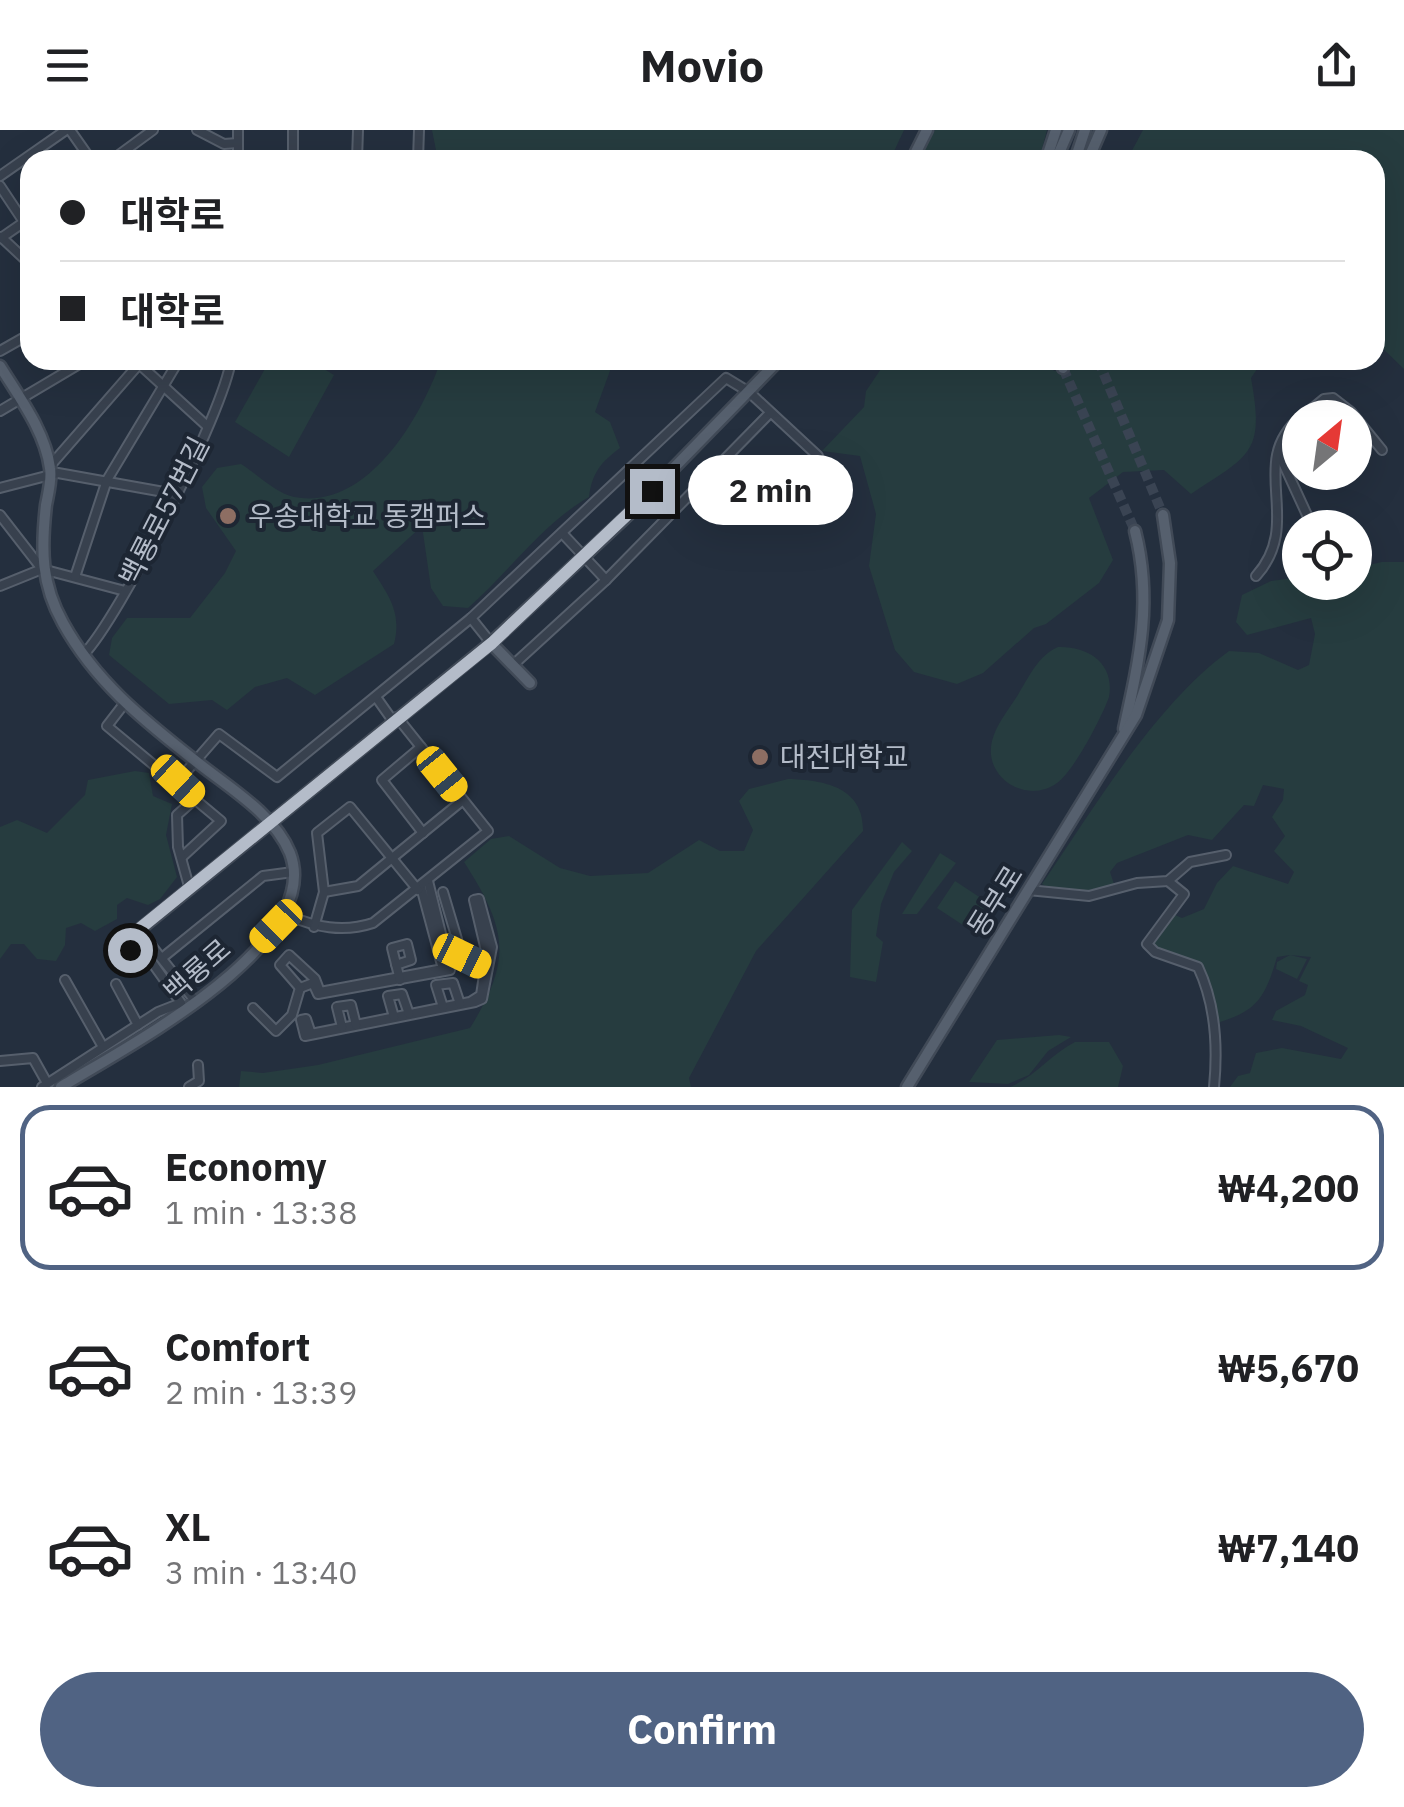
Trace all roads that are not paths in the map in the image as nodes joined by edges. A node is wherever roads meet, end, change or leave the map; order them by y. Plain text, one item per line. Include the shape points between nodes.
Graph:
1 (68, 130) edge
2 (153, 130) edge
3 (197, 130) edge
4 (238, 130) edge
5 (238, 144) junction
6 (38, 150) edge
7 (83, 150) edge
8 (127, 150) edge
9 (238, 150) edge
10 (0, 186) edge
11 (20, 211) edge
12 (0, 238) edge
13 (20, 255) edge
14 (0, 366) edge
15 (69, 370) edge
16 (131, 370) edge
17 (146, 370) edge
18 (172, 370) edge
19 (228, 370) edge
20 (770, 370) edge
21 (163, 386) junction
22 (749, 392) junction
23 (20, 399) junction
24 (0, 411) edge
25 (770, 413) junction
26 (207, 426) junction
27 (1372, 437) edge
28 (1282, 445) edge
29 (1382, 450) dead end
30 (1278, 454) junction
31 (818, 456) dead end
32 (51, 470) junction
33 (107, 480) junction
34 (0, 488) edge
35 (175, 494) junction
36 (1305, 510) edge
37 (0, 514) edge
38 (1162, 515) tunnel mouth
39 (11, 530) junction
40 (1134, 531) tunnel mouth
41 (562, 533) junction
42 (0, 535) edge
43 (584, 556) junction
44 (42, 569) junction
45 (1256, 576) dead end
46 (74, 578) junction
47 (606, 580) junction
48 (0, 586) edge
49 (125, 591) junction
50 (470, 618) junction
51 (492, 643) junction
52 (82, 655) junction
53 (512, 665) junction
54 (530, 683) dead end
55 (376, 697) junction
56 (124, 704) junction
57 (395, 719) junction
58 (1122, 740) junction
59 (421, 747) junction
60 (196, 761) junction
61 (178, 781) junction
62 (196, 798) junction
63 (463, 800) junction
64 (268, 820) junction
65 (423, 833) junction
66 (1226, 854) dead end
67 (182, 857) junction
68 (393, 859) junction
69 (294, 872) junction
70 (1168, 881) junction
71 (422, 886) junction
72 (190, 890) junction
73 (1028, 890) junction
74 (324, 892) junction
75 (443, 892) dead end
76 (287, 915) junction
77 (314, 927) junction
78 (140, 931) junction
79 (462, 956) junction
80 (133, 957) junction
81 (162, 958) junction
82 (446, 962) junction
83 (396, 964) dead end
84 (118, 965) dead end
85 (486, 967) junction
86 (399, 979) junction
87 (65, 980) dead end
88 (116, 984) dead end
89 (300, 988) junction
90 (196, 1002) junction
91 (460, 1004) junction
92 (253, 1008) dead end
93 (443, 1008) junction
94 (409, 1014) junction
95 (394, 1017) junction
96 (356, 1024) junction
97 (138, 1025) junction
98 (342, 1027) junction
99 (103, 1048) junction
100 (0, 1061) edge
101 (198, 1064) dead end
102 (82, 1074) junction
103 (44, 1085) edge
104 (61, 1087) edge
105 (88, 1087) edge
106 (190, 1087) edge
107 (907, 1087) edge
108 (1214, 1087) edge

1 - 6 street
1 - 7 street
2 - 8 street
3 - 5 street
4 - 5 street
5 - 9 street
10 - 11 street
12 - 13 street
14 - 23 main road
15 - 23 street
16 - 32 street
17 - 21 street
18 - 21 street
19 - 26 street, 백룡로57번길
20 - 22 main road
21 - 26 street
21 - 33 street
22 - 25 street
22 - 41 street via 726,378 718,384
22 - 43 main road
23 - 24 street
23 - 32 main road
25 - 31 street
25 - 47 street
26 - 35 street, 백룡로57번길
27 - 29 street
28 - 30 street
30 - 36 street
30 - 45 street via 1280,529 1272,558
32 - 33 street
32 - 34 street
32 - 44 main road
33 - 35 street
33 - 46 street
35 - 49 street, 백룡로57번길
37 - 39 street
38 - 58 main road via 1170,563 1168,620
39 - 42 street
39 - 44 street
40 - 58 main road via 1144,629
41 - 43 street
41 - 50 street
43 - 47 street
43 - 51 main road
44 - 46 street
44 - 48 street
44 - 52 main road
46 - 49 street
47 - 53 street
49 - 52 street, 백룡로57번길
50 - 51 street
50 - 55 street
51 - 53 main road
51 - 57 main road
52 - 56 main road
53 - 54 main road
55 - 57 street
55 - 60 street via 277,777 224,734
56 - 60 main road
56 - 61 street via 107,726
57 - 59 street
57 - 64 main road
58 - 73 main road, 동부로
59 - 63 street
59 - 65 street via 382,780
60 - 61 street
60 - 64 main road
61 - 62 street
62 - 67 street via 177,815
62 - 67 street via 221,821
63 - 65 street
63 - 71 street via 488,831
64 - 69 main road
64 - 72 main road
65 - 68 street
66 - 70 street via 1190,862
67 - 72 street
68 - 71 street
68 - 74 street via 358,886
68 - 74 street via 350,807 318,833
69 - 76 main road
69 - 81 street via 263,876
70 - 73 street via 1089,896
70 - 108 street via 1184,894 1147,944 1198,968 1207,986 1216,1037
71 - 77 street via 373,924
71 - 82 street
72 - 78 main road
73 - 107 main road, 동부로
74 - 77 street
75 - 79 street
76 - 77 street
76 - 90 main road, 백룡로
78 - 80 street
78 - 81 street
79 - 82 street
79 - 85 street
80 - 84 street via 116,960
80 - 97 street via 146,954 180,1003
81 - 90 street
82 - 86 street via 444,969
83 - 86 street
85 - 91 street via 481,995
85 - 98 street via 478,898 492,947 482,999 306,1036 301,1020 311,1034
86 - 89 street via 318,994 313,983
86 - 89 street via 320,992 289,954 280,965
87 - 99 street
88 - 97 street
89 - 92 street via 292,1015 276,1031
90 - 102 main road, 백룡로
91 - 93 street
91 - 93 street via 453,983 436,985
93 - 94 street
94 - 95 street
94 - 95 street via 402,994 388,996
95 - 96 street
96 - 98 street
96 - 98 street via 351,1005 337,1007
97 - 99 street
99 - 103 street
100 - 103 street via 34,1058
101 - 106 street via 198,1081
102 - 104 main road, 백룡로
102 - 105 street

